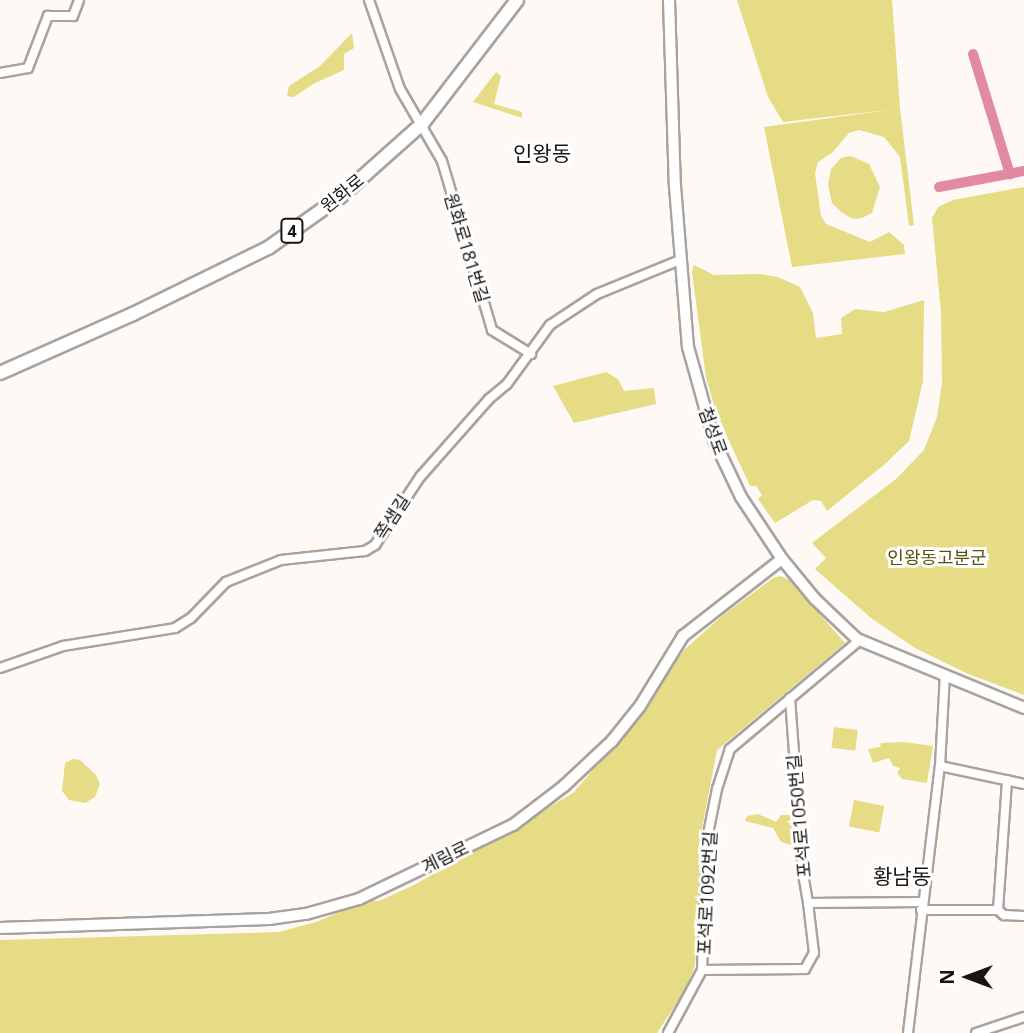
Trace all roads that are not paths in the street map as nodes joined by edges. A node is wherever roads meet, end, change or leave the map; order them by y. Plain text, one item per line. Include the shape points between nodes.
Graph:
1 (79, 0) edge
2 (369, 0) edge
3 (517, 0) edge
4 (669, 0) edge
5 (0, 74) edge
6 (422, 124) junction
7 (680, 260) junction
8 (531, 354) junction
9 (0, 373) edge
10 (782, 559) junction
11 (860, 640) junction
12 (0, 668) edge
13 (946, 676) junction
14 (790, 698) junction
15 (1024, 708) edge
16 (940, 766) junction
17 (1007, 780) junction
18 (1024, 784) edge
19 (808, 903) junction
20 (922, 906) junction
21 (998, 910) junction
22 (1024, 916) edge
23 (0, 929) edge
24 (702, 970) junction
25 (1024, 1017) edge
26 (667, 1033) edge
27 (908, 1033) edge
28 (976, 1033) edge

1 - 5 street via 73,16 48,16 28,68
2 - 6 street, 원화로181번길 via 400,89
3 - 6 main road, 원화로 / 4
4 - 7 street, 첨성로
6 - 8 street, 원화로181번길 via 442,161 492,330
6 - 9 main road, 원화로 / 4 via 340,197 268,248
7 - 8 street, 쪽샘길 via 577,305 550,325
7 - 10 street, 첨성로 via 688,348 714,440 741,497
8 - 12 street, 쪽샘길 via 420,477 375,545 365,551 281,560 226,582 176,628 63,646
10 - 11 street, 첨성로 via 824,608
10 - 23 street, 계림로 via 682,636 633,715 564,786 513,825 359,899 269,919
11 - 13 street, 첨성로
11 - 14 street, 포석로1092번길
13 - 15 street, 첨성로
13 - 16 street
14 - 19 street, 포석로1050번길
14 - 24 street, 포석로1092번길 via 730,749 717,789 707,839
16 - 17 street
16 - 20 street
17 - 18 street
17 - 21 street
19 - 20 street, 포석로1050번길
19 - 24 street via 814,953 805,969
20 - 21 street, 포석로1050번길
20 - 27 street
21 - 22 street, 포석로1050번길 via 1004,915
24 - 26 street, 포석로1092번길
25 - 28 street

